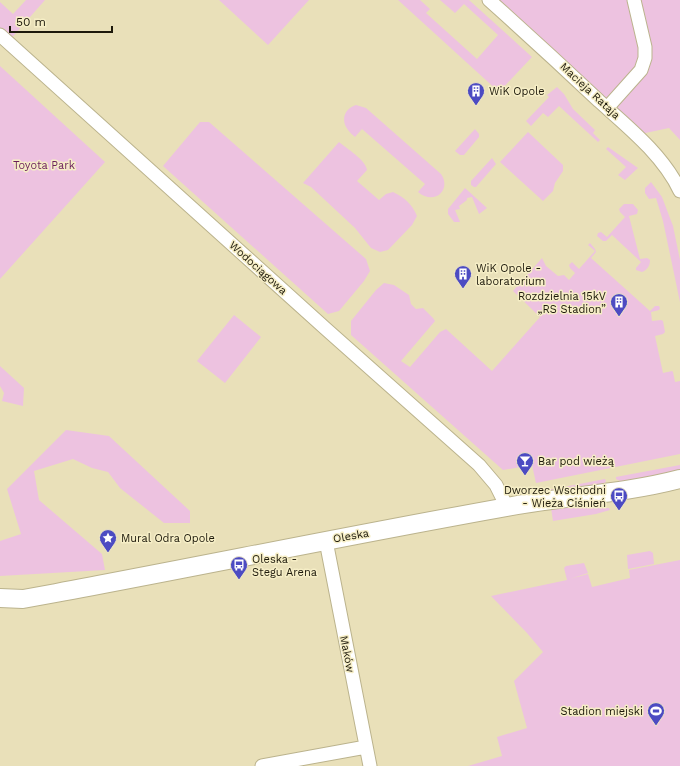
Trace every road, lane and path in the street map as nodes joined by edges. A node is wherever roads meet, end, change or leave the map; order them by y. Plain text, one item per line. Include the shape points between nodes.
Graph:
1 (489, 0) edge
2 (634, 0) edge
3 (0, 35) edge
4 (608, 108) junction
5 (680, 191) edge
6 (680, 479) edge
7 (507, 507) junction
8 (326, 541) junction
9 (0, 598) edge
10 (23, 599) junction
11 (0, 608) edge
12 (366, 747) junction
13 (262, 766) edge
14 (370, 766) edge

1 - 4 street, Macieja Rataja
2 - 4 street via 645,47 645,58 641,70
3 - 7 street, Wodociągowa via 479,465 496,485
4 - 5 street, Macieja Rataja via 660,160
6 - 7 main road, Oleska
7 - 8 main road, Oleska
8 - 10 main road, Oleska
8 - 12 street, Maków
9 - 10 main road, Oleska
10 - 11 main road, Oleska
12 - 13 street
12 - 14 street, Maków

